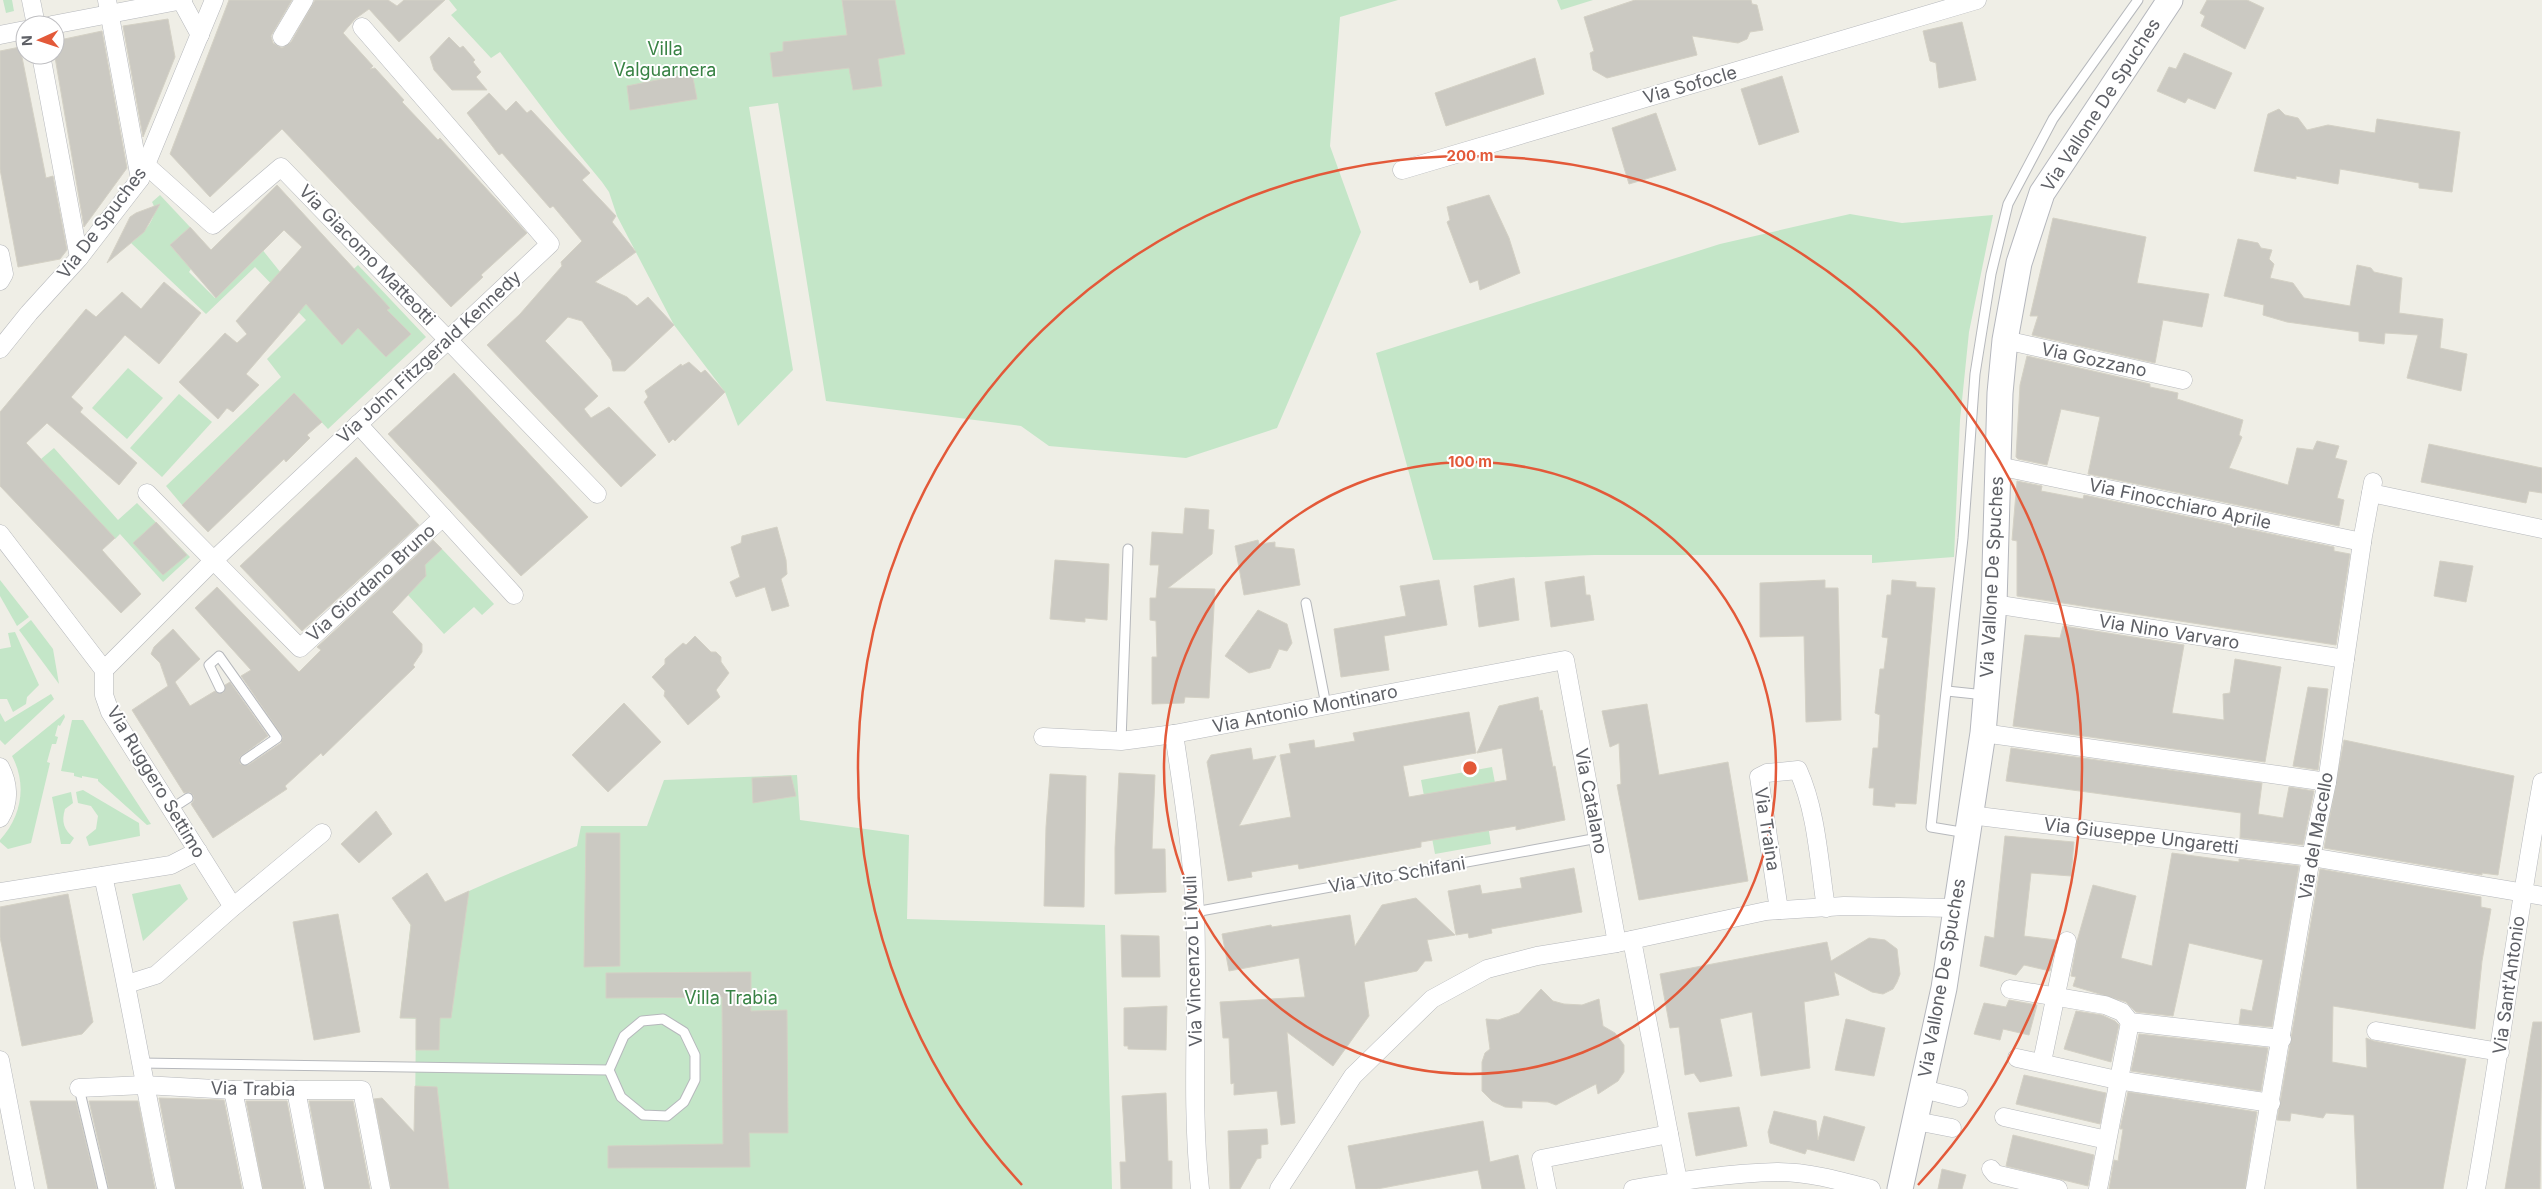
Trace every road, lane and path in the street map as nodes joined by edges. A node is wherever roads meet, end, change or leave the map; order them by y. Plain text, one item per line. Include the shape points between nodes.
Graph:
1 (31, 0) edge
2 (182, 0) edge
3 (214, 0) edge
4 (304, 0) edge
5 (1977, 0) edge
6 (2138, 0) edge
7 (2170, 0) edge
8 (109, 7) edge
9 (34, 15) edge
10 (65, 21) edge
11 (362, 27) dead end
12 (15, 32) edge
13 (0, 35) edge
14 (200, 35) junction
15 (282, 37) dead end
16 (44, 65) edge
17 (1402, 170) dead end
18 (143, 172) junction
19 (0, 254) edge
20 (79, 258) junction
21 (0, 281) edge
22 (448, 339) junction
23 (2005, 340) junction
24 (0, 349) edge
25 (2183, 380) dead end
26 (358, 424) junction
27 (1998, 466) junction
28 (148, 493) dead end
29 (597, 494) dead end
30 (443, 518) junction
31 (2542, 530) edge
32 (0, 534) edge
33 (2362, 542) junction
34 (1128, 549) dead end
35 (214, 560) junction
36 (514, 596) dead end
37 (1306, 603) dead end
38 (1994, 604) junction
39 (1565, 660) joint
40 (2345, 660) junction
41 (104, 670) junction
42 (220, 688) dead end
43 (1948, 691) junction
44 (1986, 695) junction
45 (1326, 705) junction
46 (1983, 733) junction
47 (1174, 734) junction
48 (1043, 737) dead end
49 (1121, 741) junction
50 (245, 760) dead end
51 (0, 767) edge
52 (2327, 782) junction
53 (2542, 782) edge
54 (188, 798) dead end
55 (171, 809) junction
56 (0, 818) edge
57 (1968, 824) junction
58 (322, 833) dead end
59 (1598, 838) junction
60 (198, 851) junction
61 (2312, 857) junction
62 (103, 876) junction
63 (0, 892) edge
64 (2522, 892) junction
65 (2542, 896) edge
66 (233, 907) junction
67 (1826, 908) junction
68 (1955, 908) junction
69 (1779, 910) junction
70 (1195, 912) junction
71 (1625, 941) junction
72 (2067, 941) dead end
73 (127, 984) junction
74 (2010, 988) dead end
75 (2054, 996) junction
76 (2130, 1022) junction
77 (2376, 1031) dead end
78 (2282, 1039) junction
79 (2500, 1052) junction
80 (2017, 1058) dead end
81 (0, 1060) edge
82 (2042, 1062) junction
83 (140, 1063) junction
84 (609, 1070) junction
85 (2118, 1080) junction
86 (144, 1085) junction
87 (79, 1088) joint
88 (1923, 1089) junction
89 (233, 1090) junction
90 (296, 1090) junction
91 (1959, 1098) dead end
92 (2271, 1103) junction
93 (2004, 1117) dead end
94 (1916, 1121) junction
95 (1952, 1128) dead end
96 (1669, 1134) junction
97 (2107, 1140) junction
98 (1991, 1169) dead end
99 (1678, 1181) junction
100 (2015, 1185) edge
101 (25, 1189) edge
102 (103, 1189) edge
103 (166, 1189) edge
104 (253, 1189) edge
105 (315, 1189) edge
106 (381, 1189) edge
107 (1200, 1189) edge
108 (1279, 1189) edge
109 (1547, 1189) edge
110 (1633, 1189) edge
111 (1871, 1189) edge
112 (1900, 1189) edge
113 (2058, 1189) edge
114 (2098, 1189) edge
115 (2255, 1189) edge
116 (2476, 1189) edge

1 - 9 street
2 - 8 street
2 - 14 street
3 - 14 street, Via De Spuches
4 - 15 street
5 - 17 street, Via Sofocle
6 - 43 lane via 2053,119 2008,204 1991,274 1975,374
7 - 23 street, Via Vallone De Spuches via 2042,193 2019,263
8 - 10 street
8 - 18 street
11 - 22 street, Via John Fitzgerald Kennedy via 550,244
12 - 13 street
14 - 18 street, Via De Spuches
16 - 20 street
18 - 20 street, Via De Spuches
18 - 22 street, Via Giacomo Matteotti via 213,225 281,167
19 - 21 street via 4,274
20 - 24 street, Via De Spuches
22 - 26 street, Via John Fitzgerald Kennedy
22 - 29 street, Via Giacomo Matteotti
23 - 25 street, Via Gozzano
23 - 27 street, Via Vallone De Spuches
26 - 30 street
26 - 35 street, Via John Fitzgerald Kennedy
27 - 33 street, Via Finocchiaro Aprile
27 - 38 street, Via Vallone De Spuches
28 - 35 street
30 - 35 street, Via Giordano Bruno via 300,648
30 - 36 street
31 - 33 street, Via del Macello via 2372,487
32 - 41 street
33 - 40 street, Via del Macello
34 - 49 lane
35 - 41 street, Via John Fitzgerald Kennedy
37 - 45 lane
38 - 40 street, Via Nino Varvaro
38 - 44 street, Via Vallone De Spuches
39 - 45 street, Via Antonio Montinaro
39 - 59 street, Via Catalano
40 - 52 street, Via del Macello
41 - 55 street, Via Ruggero Settimo via 104,695 110,712
42 - 50 lane via 208,665 219,656 277,738
43 - 44 lane
43 - 57 lane via 1931,827
44 - 46 street, Via Vallone De Spuches
45 - 47 street, Via Antonio Montinaro
46 - 52 street
46 - 57 street, Via Vallone De Spuches
47 - 49 street, Via Antonio Montinaro
47 - 70 street, Via Vincenzo Li Muli
48 - 49 street, Via Antonio Montinaro
51 - 56 street via 7,796
52 - 61 street, Via del Macello
53 - 64 street, Via Sant'Antonio
54 - 55 lane
55 - 60 street, Via Ruggero Settimo
57 - 61 street, Via Giuseppe Ungaretti
57 - 68 street, Via Vallone De Spuches
58 - 66 street
59 - 70 lane, Via Vito Schifani
59 - 71 street, Via Catalano
60 - 62 street via 171,864
60 - 66 street, Via Ruggero Settimo
61 - 64 street, Via Giuseppe Ungaretti
61 - 78 street, Via del Macello
62 - 63 street
62 - 73 street
64 - 65 street, Via Giuseppe Ungaretti
64 - 79 street, Via Sant'Antonio
66 - 73 street via 156,975
67 - 68 street
67 - 69 street
67 - 69 street, Via Traina via 1811,813 1798,770 1767,772 1760,777
68 - 88 street, Via Vallone De Spuches via 1944,988
69 - 71 street
70 - 107 street, Via Vincenzo Li Muli
71 - 96 street, Via Catalano
71 - 108 street via 1537,956 1487,969 1432,999 1353,1076
72 - 75 street
73 - 83 street
74 - 75 street
75 - 76 street via 2105,1005 2122,1012
75 - 82 street
76 - 78 street
76 - 85 street
77 - 79 street
78 - 92 street, Via del Macello
79 - 116 street, Via Sant'Antonio
80 - 82 street
81 - 101 street
82 - 85 street
83 - 84 lane
83 - 86 street
84 - 84 lane via 624,1036 642,1021 663,1019 684,1032 695,1055 695,1080 684,1102 667,1116 643,1115 621,1097
85 - 92 street
85 - 97 street
86 - 87 street, Via Trabia
86 - 89 street, Via Trabia
86 - 103 street
87 - 102 lane
88 - 91 street
88 - 94 street, Via Vallone De Spuches
89 - 90 street, Via Trabia
89 - 104 street
90 - 105 street
90 - 106 street, Via Trabia via 362,1090
92 - 115 street, Via del Macello
93 - 97 street
94 - 95 street
94 - 112 street, Via Vallone De Spuches
96 - 99 street, Via Catalano
96 - 109 street via 1541,1159
97 - 114 street
98 - 100 street
99 - 110 street
99 - 111 street via 1778,1172 1824,1177
100 - 113 street

